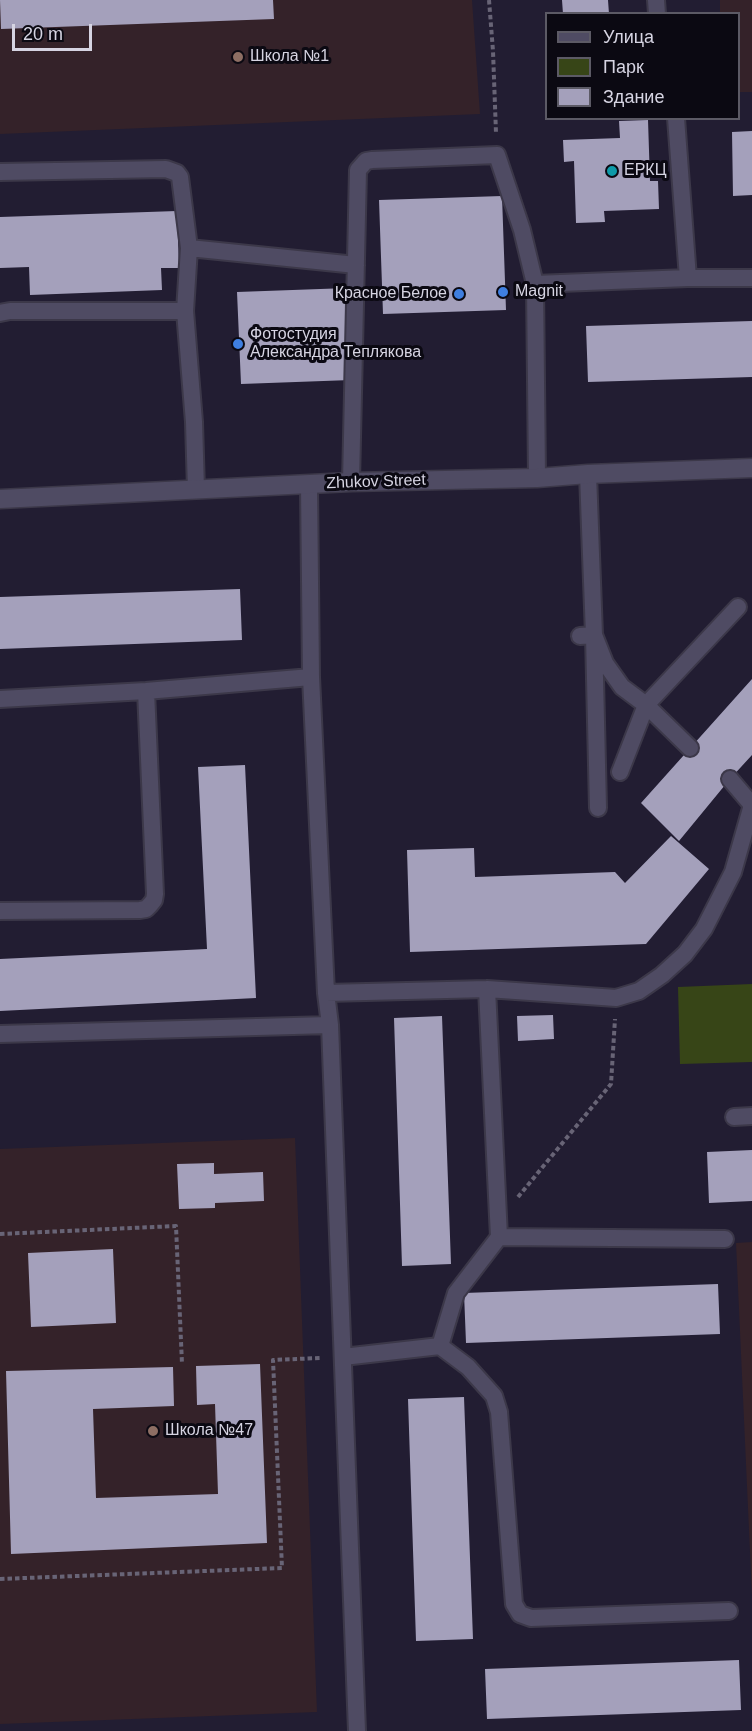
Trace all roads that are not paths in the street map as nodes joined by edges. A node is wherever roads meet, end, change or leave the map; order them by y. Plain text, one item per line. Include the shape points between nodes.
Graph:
1 (676, 120) edge
2 (0, 172) edge
3 (189, 248) junction
4 (356, 265) junction
5 (688, 278) junction
6 (752, 278) edge
7 (535, 284) junction
8 (185, 311) junction
9 (0, 313) edge
10 (752, 468) edge
11 (588, 474) junction
12 (537, 478) junction
13 (351, 482) junction
14 (309, 484) junction
15 (196, 490) junction
16 (0, 499) edge
17 (738, 607) dead end
18 (587, 635) junction
19 (311, 677) junction
20 (146, 691) junction
21 (0, 699) edge
22 (646, 705) junction
23 (690, 748) dead end
24 (620, 772) dead end
25 (730, 778) dead end
26 (752, 805) edge
27 (598, 808) dead end
28 (0, 911) edge
29 (487, 989) junction
30 (326, 993) junction
31 (330, 1025) junction
32 (0, 1034) edge
33 (752, 1116) edge
34 (734, 1117) dead end
35 (499, 1230) junction
36 (725, 1239) dead end
37 (440, 1346) junction
38 (343, 1357) junction
39 (729, 1611) dead end
40 (357, 1731) edge

1 - 5 lane
2 - 3 lane via 177,172 182,183
3 - 4 lane
3 - 8 lane
4 - 7 lane via 357,176 366,161 496,155 522,230
4 - 13 lane
5 - 6 lane
5 - 7 lane
7 - 12 lane
8 - 9 lane
8 - 15 lane
10 - 11 street, Zhukov Street
11 - 12 street, Zhukov Street
11 - 18 lane
12 - 13 street, Zhukov Street
13 - 14 street, Zhukov Street
14 - 15 street, Zhukov Street
14 - 19 lane
15 - 16 street, Zhukov Street
17 - 22 lane
18 - 22 lane via 622,687
18 - 27 lane
19 - 20 lane
19 - 30 lane
20 - 21 lane
20 - 28 lane via 154,900 140,910
22 - 23 lane
22 - 24 lane
25 - 26 lane
26 - 29 lane via 733,872 704,929 685,954 639,991 616,998
29 - 30 lane
29 - 35 lane
30 - 31 lane
31 - 32 lane
31 - 38 lane
33 - 34 lane
35 - 36 lane
35 - 37 lane via 456,1293
37 - 38 lane
37 - 39 lane via 468,1367 497,1404 514,1604 520,1614 531,1618
38 - 40 lane

